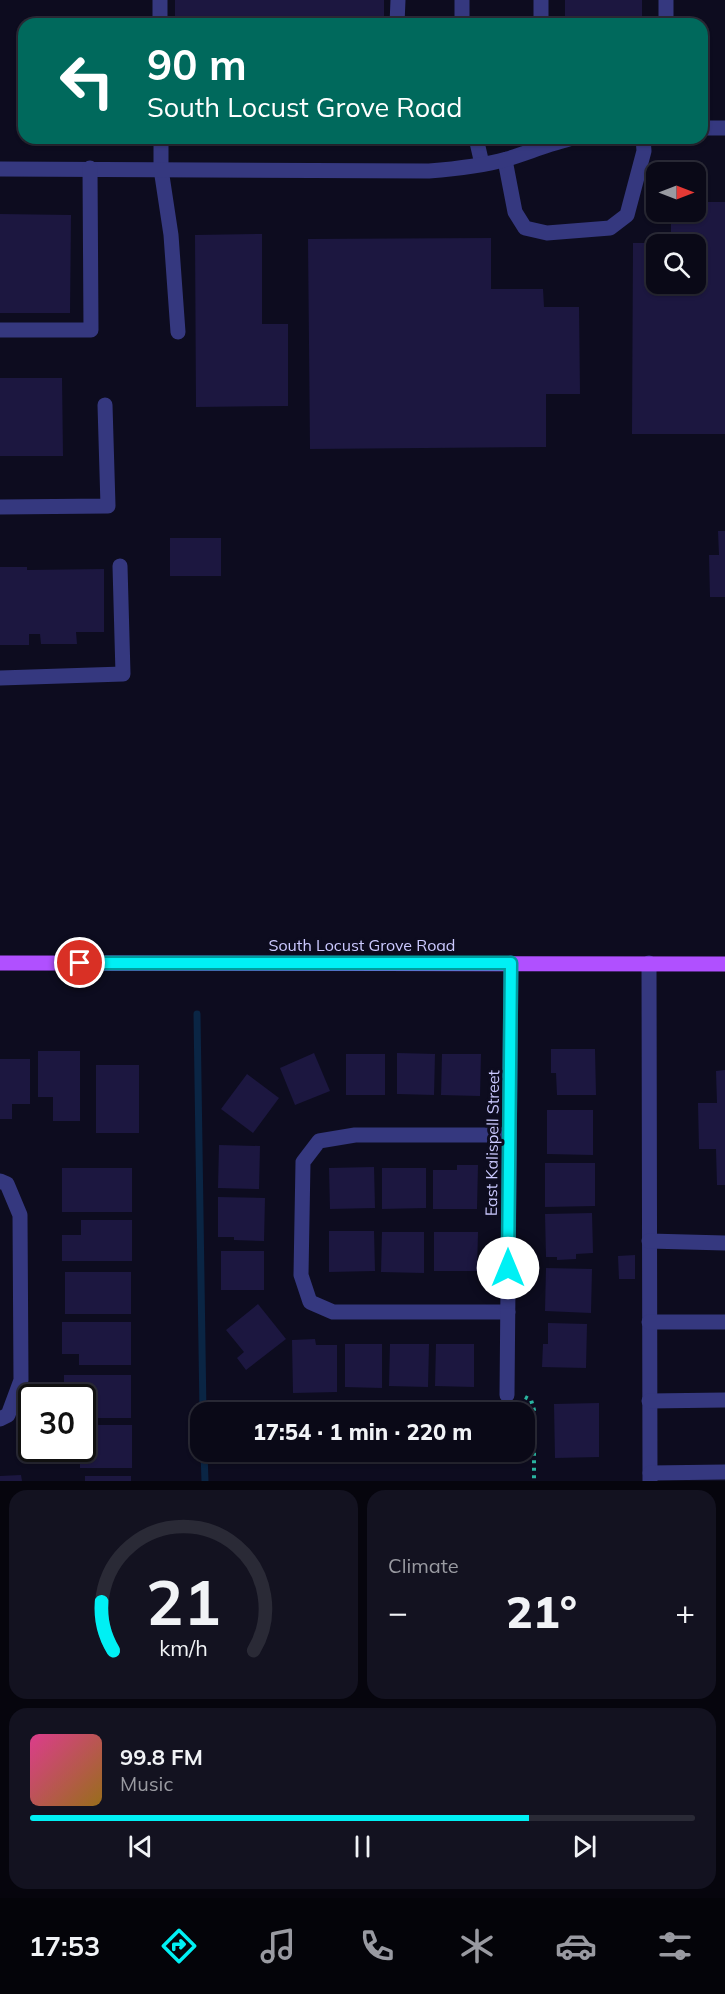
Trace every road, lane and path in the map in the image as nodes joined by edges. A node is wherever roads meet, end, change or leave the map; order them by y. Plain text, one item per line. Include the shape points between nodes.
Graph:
1 (160, 0) edge
2 (398, 0) edge
3 (462, 0) edge
4 (541, 0) edge
5 (666, 0) edge
6 (160, 18) edge
7 (398, 18) edge
8 (462, 18) edge
9 (541, 18) edge
10 (666, 18) edge
11 (708, 128) edge
12 (725, 128) edge
13 (160, 144) edge
14 (477, 144) edge
15 (550, 144) edge
16 (643, 144) edge
17 (505, 160) junction
18 (482, 164) junction
19 (90, 168) junction
20 (0, 169) edge
21 (161, 169) junction
22 (0, 330) edge
23 (178, 332) dead end
24 (105, 405) dead end
25 (0, 507) edge
26 (120, 567) dead end
27 (0, 678) edge
28 (0, 963) edge
29 (511, 963) junction
30 (649, 963) junction
31 (725, 964) edge
32 (510, 1135) junction
33 (4, 1183) edge
34 (649, 1241) junction
35 (725, 1243) edge
36 (508, 1312) junction
37 (649, 1322) junction
38 (725, 1322) edge
39 (507, 1395) dead end
40 (525, 1397) dead end
41 (649, 1401) junction
42 (725, 1401) edge
43 (4, 1417) edge
44 (725, 1472) edge
45 (650, 1477) edge
46 (534, 1481) edge

1 - 6 street
2 - 7 street
3 - 8 street
4 - 9 street
5 - 10 street
11 - 12 street
13 - 21 street
14 - 18 street
15 - 17 street
16 - 17 street via 627,215 610,228 547,233 525,228 515,212
17 - 18 street
18 - 21 street via 429,171
19 - 20 street
19 - 21 street
19 - 22 street via 91,330
21 - 23 street via 171,235
24 - 25 street via 108,506
26 - 27 street via 123,674
28 - 29 main road, South Locust Grove Road
29 - 30 main road, South Locust Grove Road
29 - 32 street, East Kalispell Street
30 - 31 main road, South Locust Grove Road
30 - 34 street
32 - 36 street, East Kalispell Street
32 - 36 street via 355,1135 319,1142 303,1162 301,1275 310,1302 333,1312
33 - 43 street via 20,1215 21,1380
34 - 35 street
34 - 37 street
36 - 39 street, East Kalispell Street
37 - 38 street
37 - 41 street
40 - 46 path via 531,1400 534,1410
41 - 42 street
41 - 45 street
44 - 45 street

